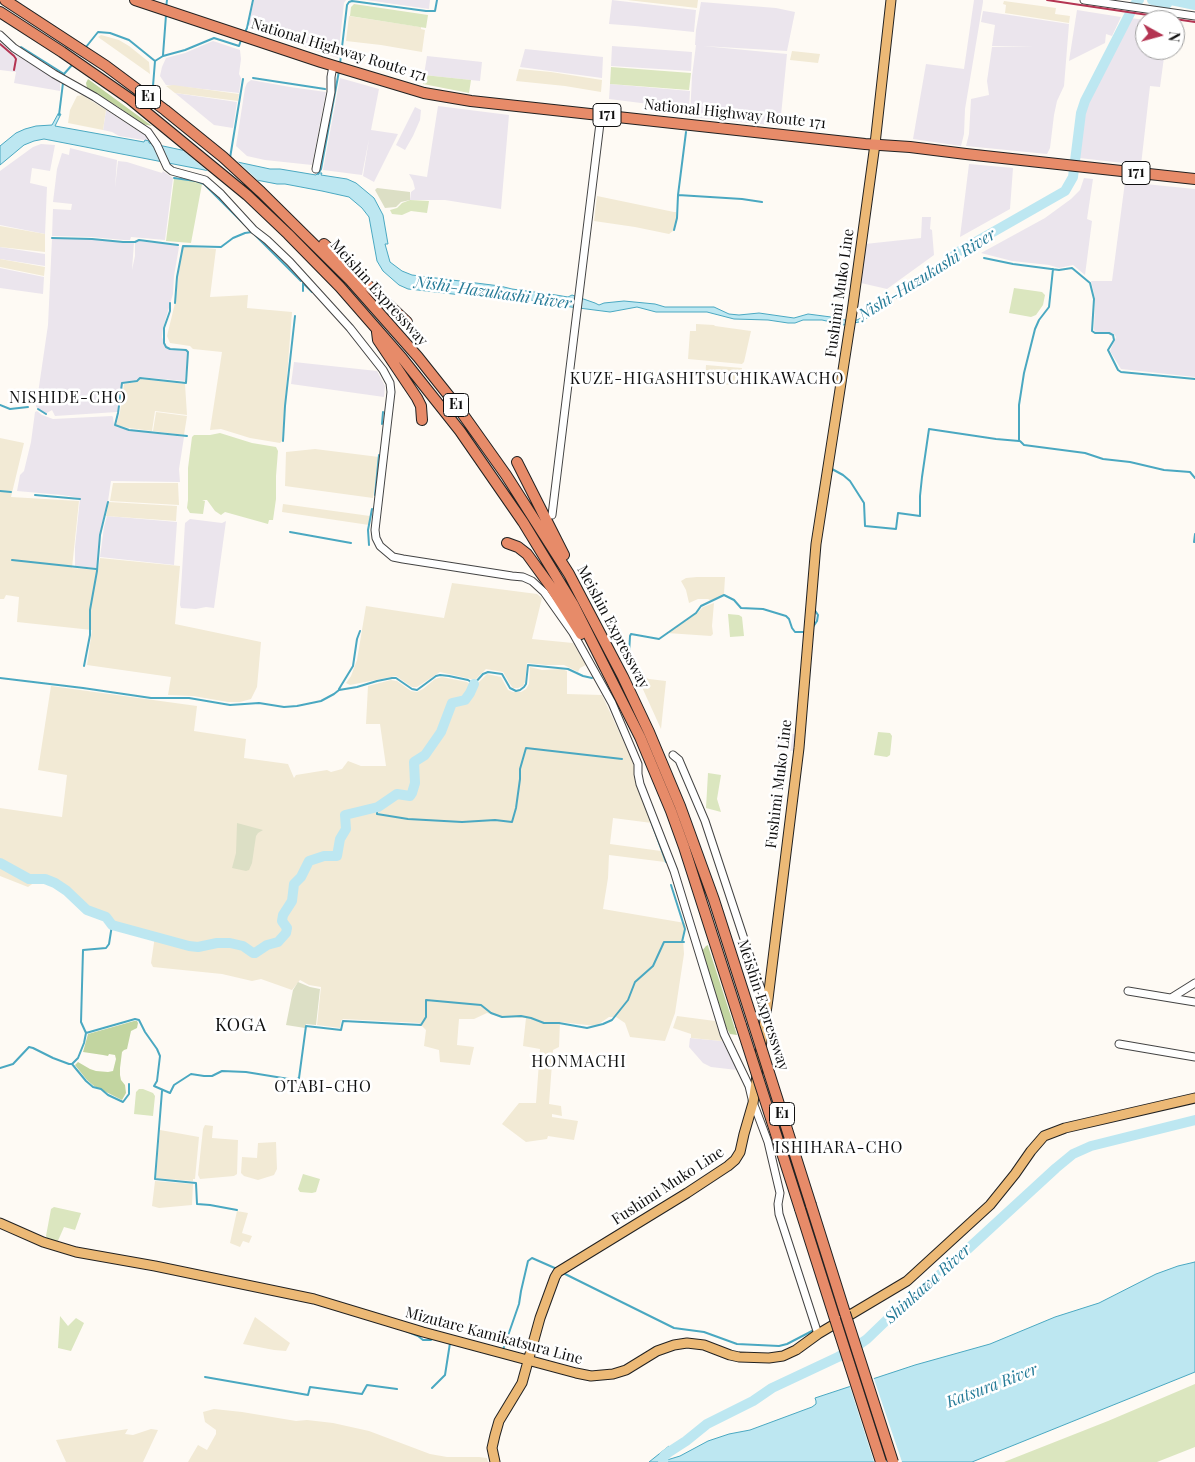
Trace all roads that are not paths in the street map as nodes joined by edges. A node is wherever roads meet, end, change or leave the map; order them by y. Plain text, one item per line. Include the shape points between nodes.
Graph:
1 (5, 0) edge
2 (135, 0) edge
3 (892, 0) edge
4 (1084, 0) edge
5 (1112, 2) edge
6 (0, 12) edge
7 (1195, 16) edge
8 (0, 35) edge
9 (337, 67) junction
10 (601, 115) junction
11 (875, 144) junction
12 (316, 169) dead end
13 (1195, 179) edge
14 (314, 239) junction
15 (407, 322) dead end
16 (376, 328) junction
17 (422, 420) dead end
18 (517, 462) dead end
19 (552, 515) dead end
20 (507, 543) dead end
21 (578, 588) junction
22 (565, 599) junction
23 (673, 755) dead end
24 (660, 769) junction
25 (696, 864) junction
26 (1195, 983) edge
27 (1128, 992) dead end
28 (1171, 998) junction
29 (768, 999) junction
30 (1195, 1002) edge
31 (1119, 1044) dead end
32 (1195, 1057) edge
33 (1195, 1098) edge
34 (752, 1103) junction
35 (0, 1223) edge
36 (818, 1334) junction
37 (528, 1360) junction
38 (494, 1458) edge
39 (881, 1462) edge
40 (893, 1462) edge

1 - 14 highway, E1 via 144,94 203,140
2 - 9 highway, National Highway Route 171 / 171
3 - 11 main road, Fushimi Muko Line
4 - 5 street
5 - 7 street
6 - 16 highway, Meishin Expressway / E1 via 130,99 232,182 304,250
8 - 34 street via 14,48 148,132 172,171 205,180 290,262 383,370 391,392 374,530 380,546 393,557 523,577 532,581 548,598 612,703 638,764 640,784 674,871 724,1034 749,1086
9 - 10 highway, National Highway Route 171 / 171 via 418,92
9 - 12 street via 331,77
10 - 11 highway, National Highway Route 171 / 171
10 - 19 street
11 - 13 highway, National Highway Route 171 / 171
11 - 29 main road, Fushimi Muko Line via 816,544 799,748
14 - 15 highway
14 - 21 highway, Meishin Expressway / E1 via 457,406 506,475
16 - 17 highway via 378,340 418,398
16 - 22 highway, Meishin Expressway / E1 via 460,431 523,522
18 - 21 highway via 573,571
20 - 22 highway via 527,554
21 - 24 highway, Meishin Expressway / E1 via 623,678
22 - 24 highway, Meishin Expressway / E1
23 - 29 street via 679,760 704,821 762,992
24 - 25 highway, Meishin Expressway / E1 via 680,806
25 - 39 highway, Meishin Expressway / E1, bridge via 715,942
25 - 40 highway, Meishin Expressway / E1, bridge via 727,942
26 - 28 street
27 - 28 street
28 - 30 street
29 - 34 main road, Fushimi Muko Line
31 - 32 street
33 - 36 main road, Mizutare Kamikatsura Line via 1065,1128 1044,1136 990,1205 907,1281
34 - 36 street via 768,1142 780,1192 779,1214
34 - 37 main road, Fushimi Muko Line via 740,1152 735,1160 694,1189 560,1271 540,1318
35 - 37 main road, Mizutare Kamikatsura Line via 76,1252 314,1299
36 - 37 main road, Mizutare Kamikatsura Line via 796,1350 769,1358 739,1357 696,1343 674,1345 650,1354 626,1370 604,1375 576,1373
37 - 38 main road, Fushimi Muko Line via 522,1383 499,1421 493,1442

